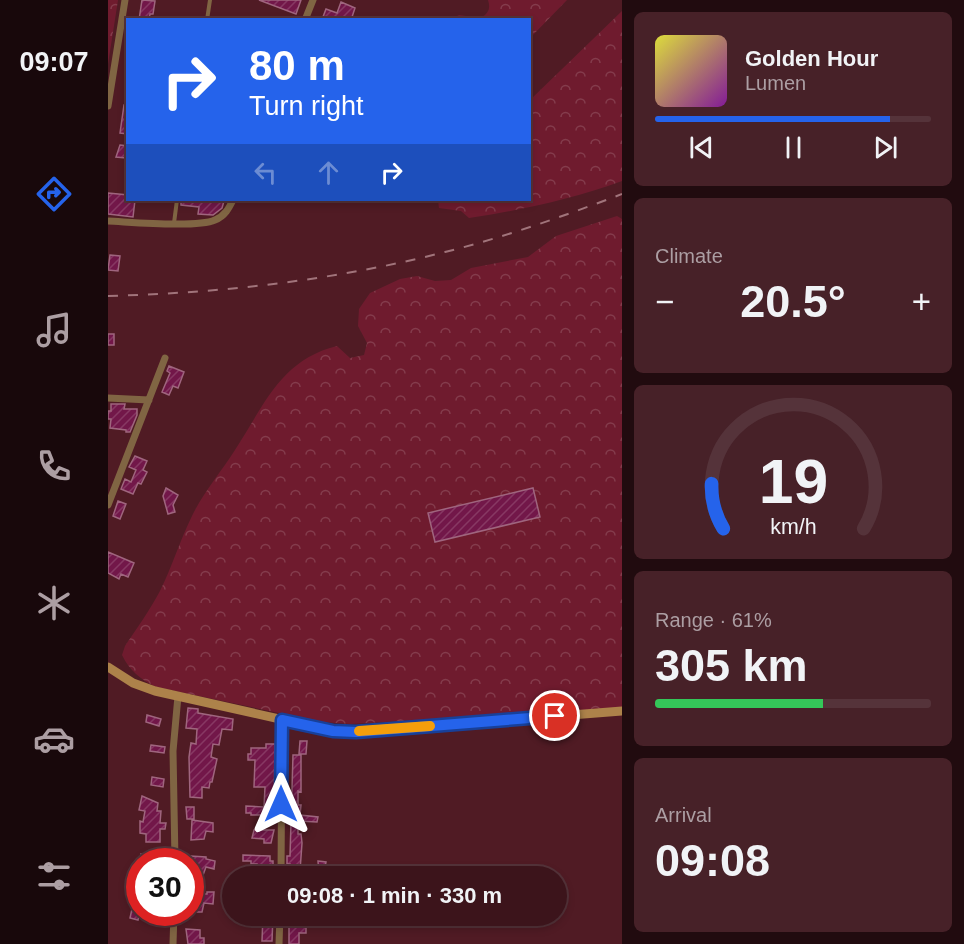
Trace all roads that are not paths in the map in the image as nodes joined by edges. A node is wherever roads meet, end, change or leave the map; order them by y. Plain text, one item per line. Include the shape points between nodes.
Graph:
1 (125, 0) edge
2 (210, 0) edge
3 (313, 0) edge
4 (207, 18) edge
5 (307, 18) edge
6 (108, 106) edge
7 (177, 201) edge
8 (232, 201) edge
9 (108, 221) edge
10 (174, 223) junction
11 (165, 358) dead end
12 (108, 398) edge
13 (149, 400) junction
14 (108, 505) edge
15 (108, 667) edge
16 (178, 696) junction
17 (622, 711) edge
18 (282, 720) junction
19 (175, 848) edge
20 (281, 866) edge
21 (174, 926) edge
22 (280, 926) edge
23 (173, 944) edge
24 (279, 944) edge

1 - 6 street
2 - 4 lane
3 - 5 street
7 - 10 lane
8 - 10 street via 221,217 204,223
9 - 10 street
11 - 13 street
12 - 13 street
13 - 14 street
15 - 16 street via 142,687
16 - 18 street
16 - 19 street via 173,751
17 - 18 street via 356,732
18 - 20 street
21 - 23 street
22 - 24 street

